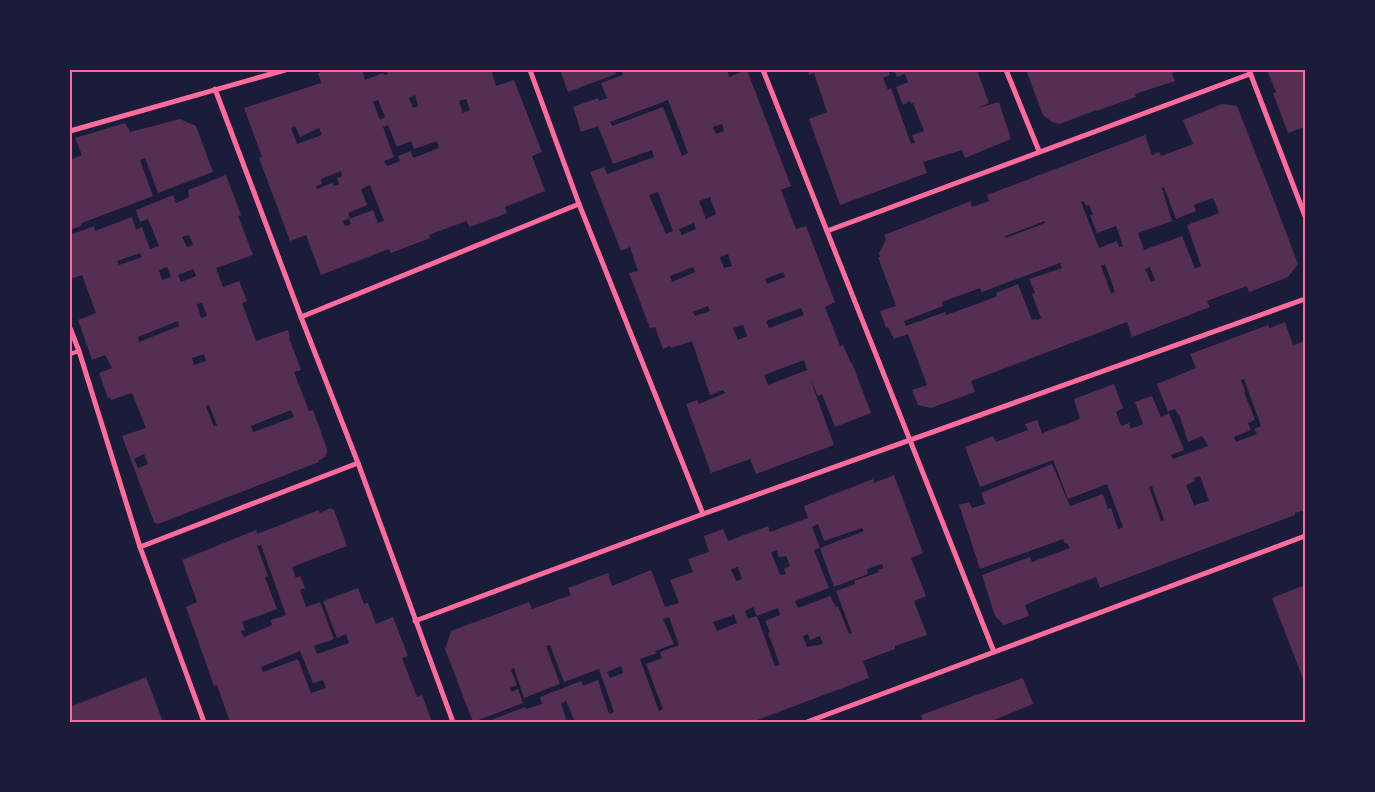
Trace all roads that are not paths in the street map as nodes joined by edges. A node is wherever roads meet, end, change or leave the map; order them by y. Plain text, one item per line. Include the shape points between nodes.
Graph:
1 (285, 70) edge
2 (530, 70) edge
3 (763, 70) edge
4 (1006, 70) edge
5 (1250, 72) edge
6 (215, 89) junction
7 (70, 131) edge
8 (1039, 151) junction
9 (579, 204) junction
10 (1305, 216) edge
11 (827, 231) junction
12 (1305, 299) edge
13 (301, 317) junction
14 (70, 328) edge
15 (79, 351) junction
16 (70, 354) edge
17 (909, 440) junction
18 (358, 463) junction
19 (703, 514) junction
20 (1305, 536) edge
21 (140, 548) junction
22 (416, 621) junction
23 (994, 652) junction
24 (204, 722) edge
25 (453, 722) edge
26 (807, 722) edge

1 - 6 street
2 - 9 street
3 - 11 street
4 - 8 street
5 - 8 street
5 - 10 street
6 - 7 street
6 - 13 street
8 - 11 street
9 - 13 street
9 - 19 street
11 - 17 street
12 - 17 street
13 - 18 street
14 - 15 street
15 - 16 lane
15 - 21 street
17 - 19 street
17 - 23 street
18 - 21 street
18 - 22 street
19 - 22 street
20 - 23 street
21 - 24 street
22 - 25 street
23 - 26 street

